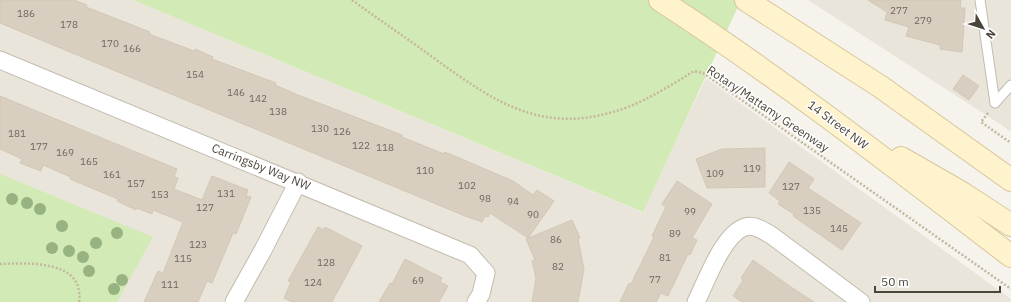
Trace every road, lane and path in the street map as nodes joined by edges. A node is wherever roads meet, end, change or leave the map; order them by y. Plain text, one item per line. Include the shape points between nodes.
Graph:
1 (352, 0) edge
2 (660, 0) edge
3 (746, 0) edge
4 (980, 0) edge
5 (0, 60) edge
6 (1011, 85) edge
7 (995, 103) junction
8 (822, 112) junction
9 (1011, 143) edge
10 (1011, 180) edge
11 (298, 182) junction
12 (1011, 225) edge
13 (1011, 256) edge
14 (0, 264) edge
15 (1011, 289) edge
16 (79, 302) edge
17 (234, 302) edge
18 (476, 302) edge
19 (696, 302) edge
20 (861, 302) edge

1 - 15 path, Rotary/Mattamy Greenway via 474,87 509,107 540,116 570,119 596,116 642,101 694,71 703,73
2 - 8 main road, 14 Street NW
3 - 10 main road via 881,87
4 - 7 lane
5 - 11 street, Carringsby Way NW
6 - 7 lane
7 - 9 path via 981,122
8 - 12 main road via 962,193
8 - 13 main road, 14 Street NW
11 - 17 street
11 - 18 street, Carringsby Way NW via 470,255 486,273 481,294
14 - 16 path via 42,264 66,272 78,287
19 - 20 street via 726,244 736,232 746,227 757,227

